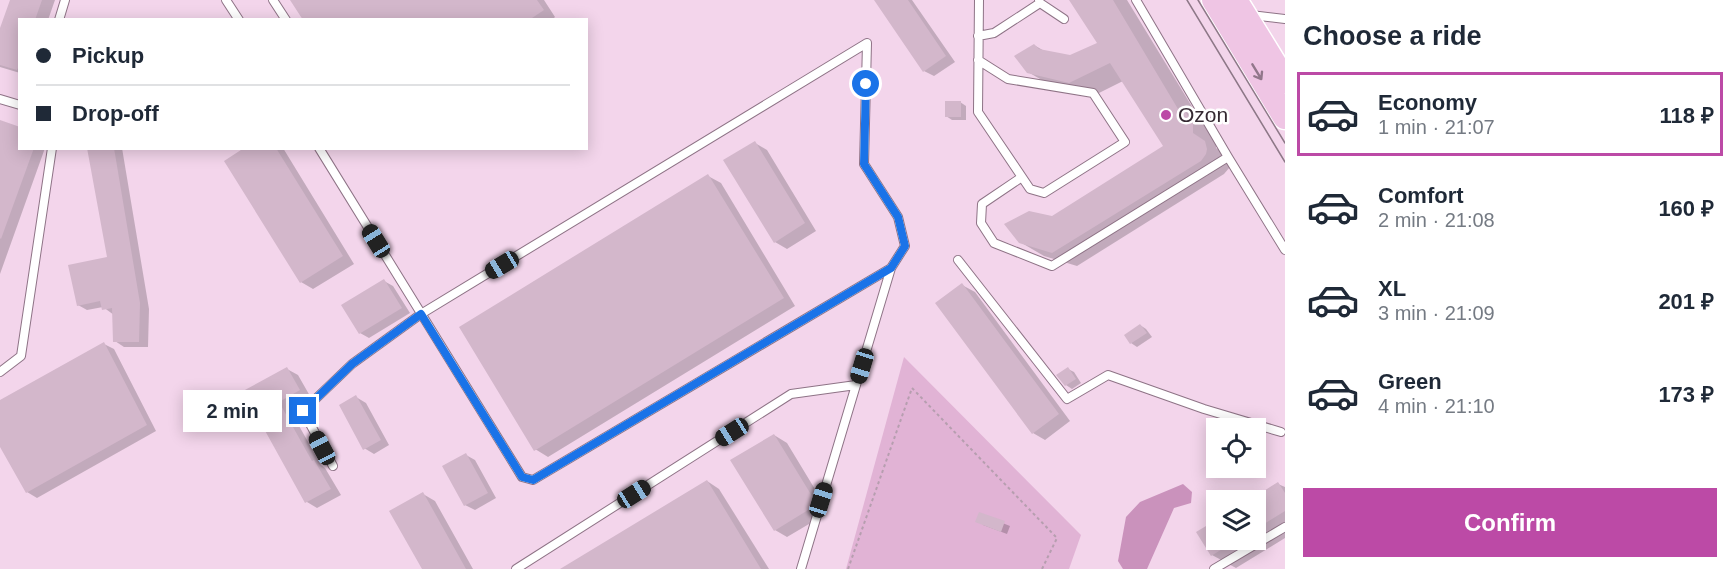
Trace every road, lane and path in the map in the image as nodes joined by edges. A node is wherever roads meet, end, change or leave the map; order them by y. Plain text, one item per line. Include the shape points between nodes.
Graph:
1 (65, 0) edge
2 (226, 0) edge
3 (273, 0) edge
4 (979, 0) edge
5 (1136, 0) edge
6 (1214, 0) edge
7 (1039, 2) edge
8 (1240, 7) edge
9 (60, 18) edge
10 (238, 18) edge
11 (285, 18) edge
12 (1064, 19) dead end
13 (1285, 19) edge
14 (978, 36) junction
15 (978, 60) junction
16 (1285, 81) edge
17 (0, 99) edge
18 (18, 104) edge
19 (1285, 117) edge
20 (52, 150) edge
21 (320, 150) edge
22 (1228, 157) junction
23 (1022, 177) junction
24 (1285, 250) edge
25 (958, 260) dead end
26 (891, 268) junction
27 (421, 314) junction
28 (0, 372) edge
29 (856, 386) junction
30 (1284, 433) edge
31 (333, 466) dead end
32 (1285, 527) edge
33 (516, 569) edge
34 (801, 569) edge
35 (848, 569) edge
36 (1042, 569) edge
37 (1214, 569) edge

1 - 9 lane
2 - 10 lane
3 - 11 lane
4 - 14 lane
5 - 22 lane
6 -> 19 main road
7 - 12 lane
7 - 14 lane via 994,33
8 - 13 lane
8 - 16 main road
14 - 15 lane
15 - 23 lane via 978,112
15 - 23 lane via 1008,79 1093,93 1125,142 1044,193 1030,189
17 - 18 lane
20 - 28 lane via 21,356
21 - 27 lane
22 - 23 lane via 1052,267 994,243 981,223 982,204
22 - 24 lane
25 - 30 lane via 1067,399 1108,375
26 - 27 lane via 533,480 522,477
26 - 27 lane via 905,246 898,217 864,164 867,43
26 - 29 lane
27 - 31 lane via 352,364 303,411
29 - 33 lane via 791,394
29 - 34 lane
32 - 37 lane
35 - 36 path via 912,388 1057,538

